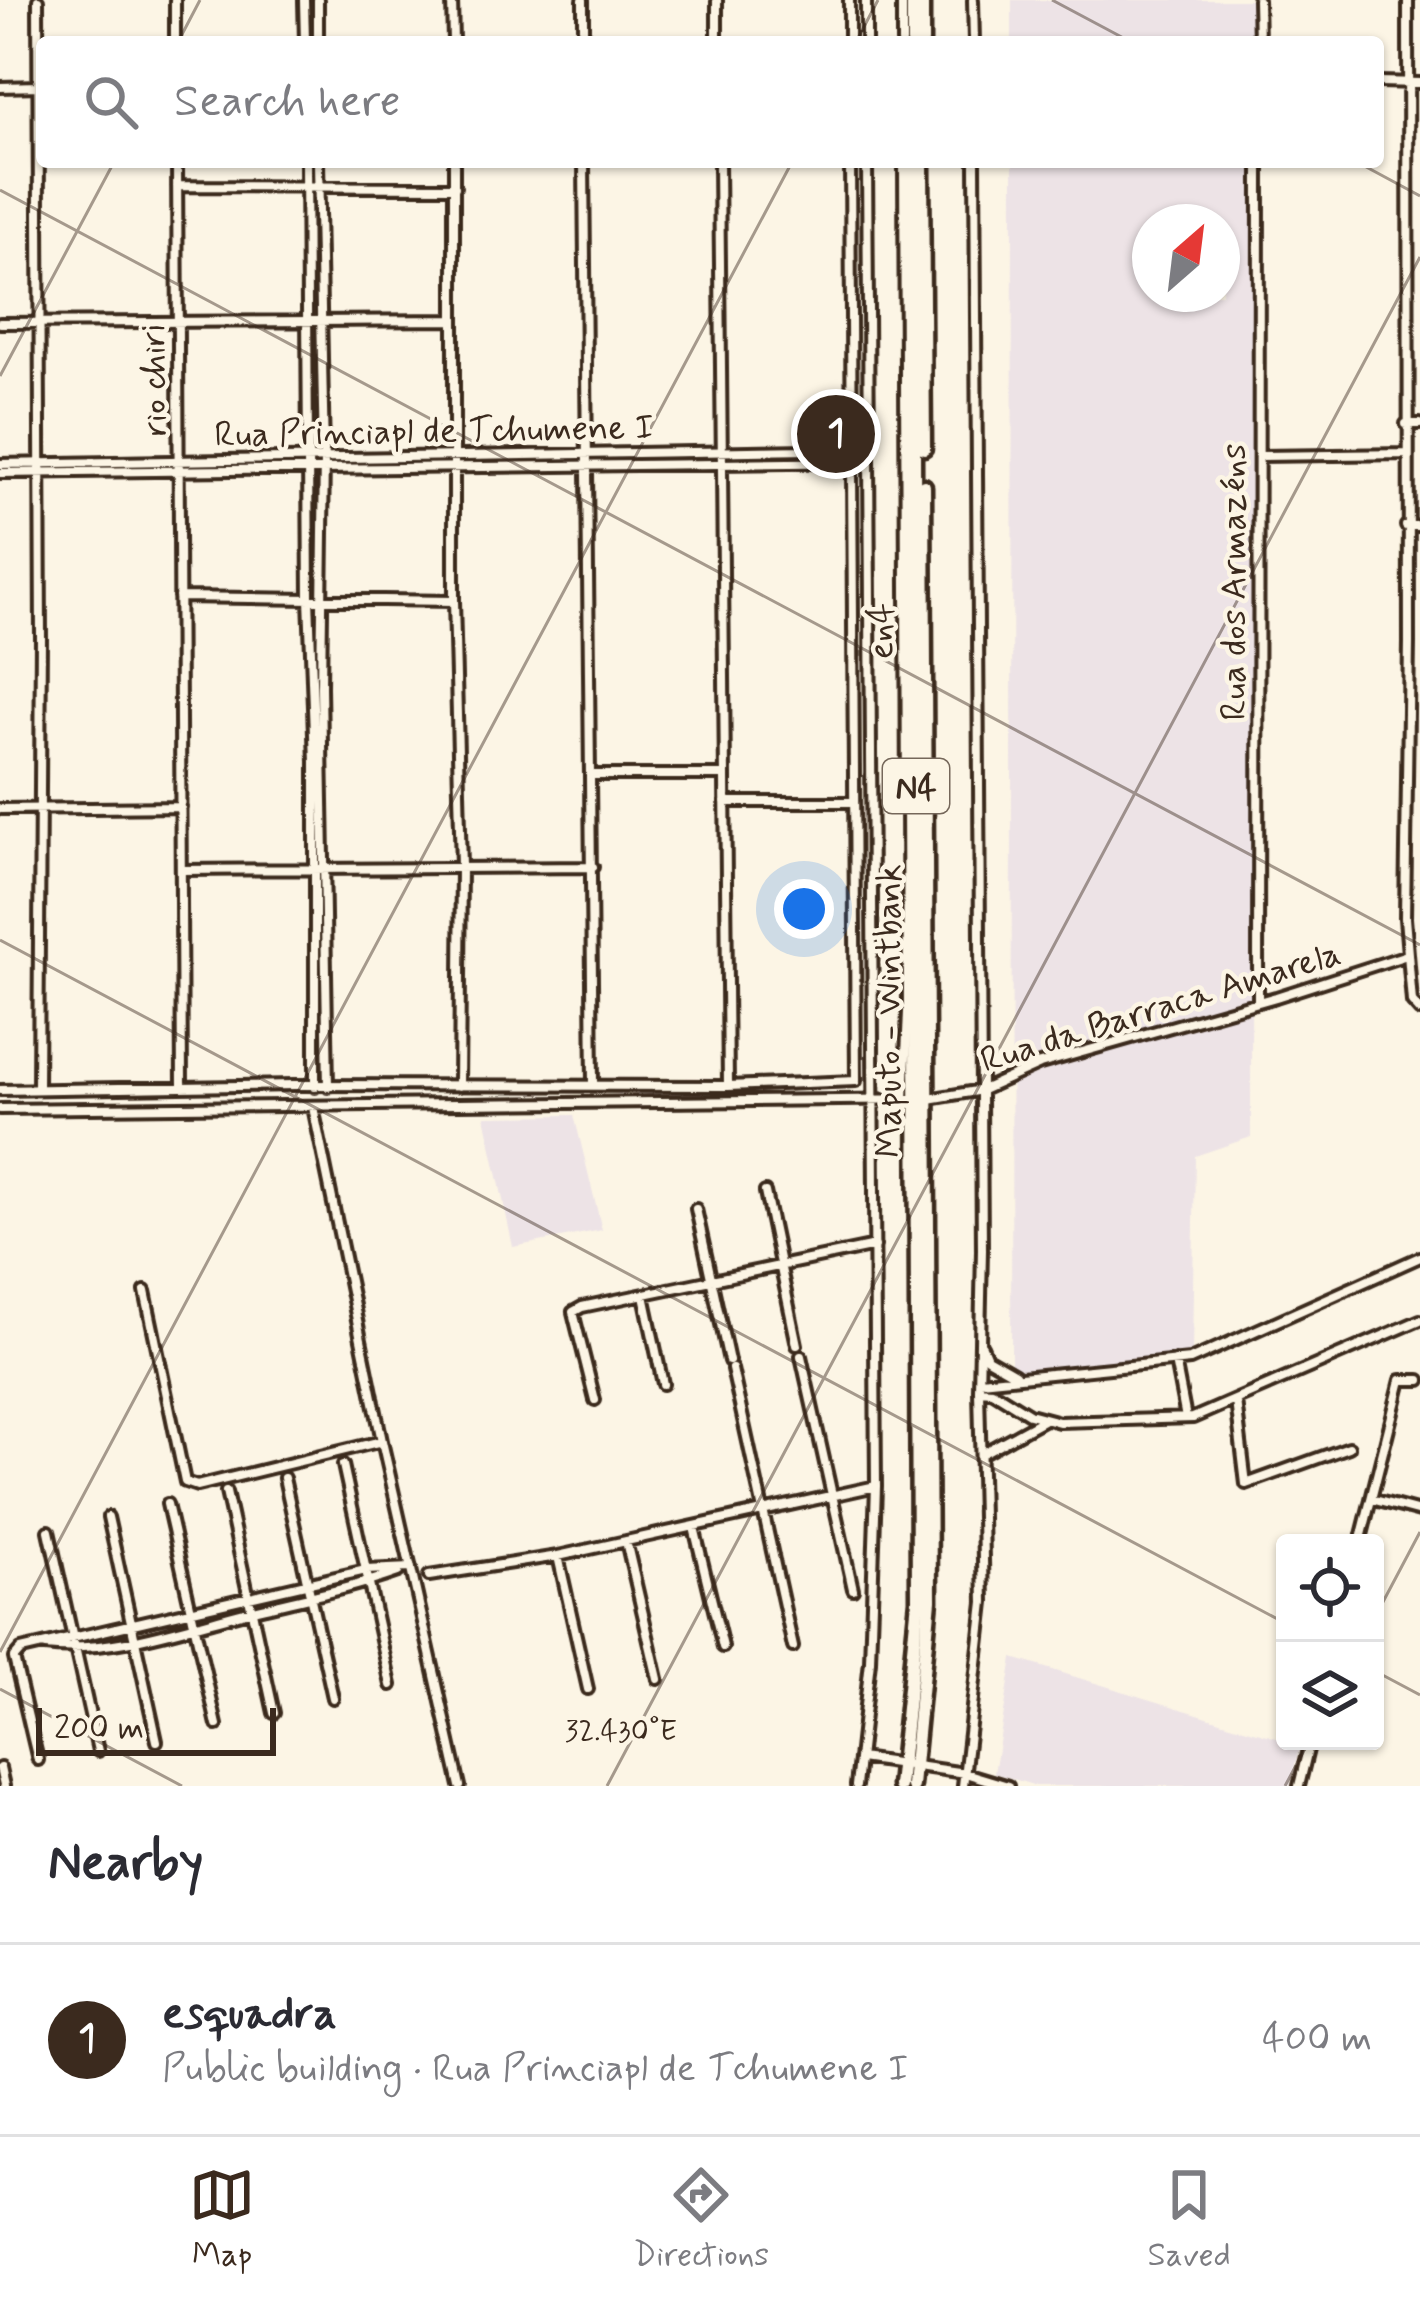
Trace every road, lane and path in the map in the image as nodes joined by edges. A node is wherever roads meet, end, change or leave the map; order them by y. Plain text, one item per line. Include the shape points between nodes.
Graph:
1 (38, 0) edge
2 (175, 0) edge
3 (304, 0) edge
4 (318, 0) edge
5 (452, 0) edge
6 (583, 0) edge
7 (717, 0) edge
8 (849, 0) edge
9 (866, 0) edge
10 (902, 0) edge
11 (913, 0) edge
12 (922, 0) edge
13 (974, 0) edge
14 (1258, 0) edge
15 (1408, 0) edge
16 (39, 36) edge
17 (175, 36) edge
18 (305, 36) edge
19 (318, 36) edge
20 (453, 36) edge
21 (583, 36) edge
22 (717, 36) edge
23 (849, 36) edge
24 (866, 36) edge
25 (902, 36) edge
26 (913, 36) edge
27 (922, 36) edge
28 (974, 36) edge
29 (1259, 36) edge
30 (1384, 82) edge
31 (1406, 82) junction
32 (1420, 83) edge
33 (0, 86) edge
34 (36, 86) edge
35 (41, 168) edge
36 (177, 168) edge
37 (306, 168) edge
38 (318, 168) edge
39 (454, 168) edge
40 (584, 168) edge
41 (718, 168) edge
42 (850, 168) edge
43 (867, 168) edge
44 (908, 168) edge
45 (922, 168) edge
46 (975, 168) edge
47 (1259, 168) edge
48 (177, 186) junction
49 (455, 187) junction
50 (306, 188) junction
51 (318, 188) junction
52 (309, 320) junction
53 (322, 320) junction
54 (453, 320) junction
55 (178, 321) junction
56 (40, 322) junction
57 (0, 323) edge
58 (1406, 424) junction
59 (1420, 424) edge
60 (854, 448) junction
61 (869, 449) junction
62 (588, 454) junction
63 (1407, 454) junction
64 (1260, 456) junction
65 (180, 458) junction
66 (719, 458) junction
67 (454, 460) junction
68 (311, 461) junction
69 (324, 461) junction
70 (854, 461) junction
71 (869, 462) junction
72 (588, 465) junction
73 (0, 468) edge
74 (41, 468) junction
75 (180, 470) junction
76 (1406, 526) junction
77 (1420, 526) edge
78 (179, 597) junction
79 (322, 597) junction
80 (309, 598) junction
81 (454, 601) junction
82 (1414, 642) edge
83 (592, 775) junction
84 (724, 775) junction
85 (725, 802) junction
86 (854, 802) junction
87 (181, 807) junction
88 (0, 809) edge
89 (40, 809) junction
90 (461, 867) junction
91 (593, 867) junction
92 (182, 869) junction
93 (312, 869) junction
94 (324, 869) junction
95 (1407, 955) junction
96 (1258, 1002) junction
97 (1420, 1011) edge
98 (593, 1085) junction
99 (458, 1086) junction
100 (728, 1086) junction
101 (315, 1087) junction
102 (328, 1087) junction
103 (182, 1088) junction
104 (38, 1089) junction
105 (0, 1090) edge
106 (982, 1090) junction
107 (874, 1100) junction
108 (917, 1100) junction
109 (314, 1107) junction
110 (0, 1109) edge
111 (765, 1192) dead end
112 (696, 1209) dead end
113 (875, 1246) junction
114 (1420, 1257) edge
115 (780, 1264) junction
116 (713, 1280) junction
117 (145, 1291) dead end
118 (644, 1295) junction
119 (1420, 1320) edge
120 (980, 1339) junction
121 (797, 1345) dead end
122 (800, 1356) dead end
123 (1174, 1361) junction
124 (1019, 1376) junction
125 (1420, 1380) edge
126 (663, 1384) dead end
127 (979, 1386) junction
128 (596, 1400) dead end
129 (1236, 1401) junction
130 (1186, 1418) junction
131 (1045, 1419) junction
132 (382, 1441) junction
133 (1349, 1447) dead end
134 (981, 1454) junction
135 (343, 1466) dead end
136 (284, 1478) dead end
137 (876, 1486) junction
138 (226, 1492) dead end
139 (832, 1496) junction
140 (1371, 1499) junction
141 (167, 1504) dead end
142 (1420, 1512) edge
143 (765, 1513) junction
144 (108, 1517) dead end
145 (694, 1527) junction
146 (49, 1531) dead end
147 (1362, 1534) edge
148 (626, 1541) junction
149 (558, 1556) junction
150 (411, 1568) junction
151 (366, 1570) junction
152 (429, 1576) dead end
153 (368, 1583) junction
154 (306, 1584) junction
155 (853, 1589) dead end
156 (248, 1596) junction
157 (309, 1598) junction
158 (189, 1610) junction
159 (253, 1610) junction
160 (130, 1623) junction
161 (193, 1625) junction
162 (72, 1635) junction
163 (133, 1638) junction
164 (42, 1646) junction
165 (723, 1647) dead end
166 (793, 1647) dead end
167 (74, 1650) junction
168 (658, 1679) dead end
169 (392, 1685) dead end
170 (588, 1689) dead end
171 (333, 1698) dead end
172 (274, 1713) dead end
173 (217, 1725) dead end
174 (158, 1741) dead end
175 (1308, 1750) edge
176 (98, 1751) dead end
177 (860, 1758) junction
178 (38, 1760) dead end
179 (909, 1765) junction
180 (0, 1768) edge
181 (965, 1773) junction
182 (4, 1786) edge
183 (460, 1786) edge
184 (856, 1786) edge
185 (899, 1786) edge
186 (912, 1786) edge
187 (963, 1786) edge
188 (1008, 1786) edge
189 (1299, 1786) edge

1 - 16 street
2 - 17 street
3 - 18 street
4 - 19 street
5 - 20 street
6 - 21 street
7 - 22 street
8 - 23 street
9 - 24 street
10 - 25 street
11 - 26 highway
12 - 27 highway
13 - 28 street
14 - 29 street
15 - 31 street
30 - 31 street
31 - 32 street
31 - 58 street
33 - 34 street
35 - 56 street
36 - 48 street, rio chiri
37 - 50 street
38 - 51 street
39 - 49 street
40 - 62 street
41 - 66 street
42 - 60 street
43 - 61 street
44 - 108 highway, Maputo - Wintbank / N4
45 - 108 highway, Maputo - Wintbank / N4
46 - 106 street
47 - 64 street, Rua dos Armazéns
48 - 50 street
48 - 55 street, rio chiri
49 - 51 street
49 - 54 street
50 - 51 street
50 - 52 street
51 - 53 street
52 - 53 street
52 - 55 street
52 - 68 street
53 - 54 street
53 - 69 street
54 - 67 street
55 - 56 street
55 - 65 street, rio chiri
56 - 57 street
56 - 74 street
58 - 59 street
58 - 63 street
60 - 61 street, Rua Princiapl de Tchumene I
60 - 66 street, Rua Princiapl de Tchumene I
60 - 70 street
61 - 71 street
62 - 66 street, Rua Princiapl de Tchumene I
62 - 67 street, Rua Princiapl de Tchumene I
62 - 72 street
63 - 64 street
63 - 76 street
64 - 96 street, Rua dos Armazéns
65 - 68 street, Rua Princiapl de Tchumene I
65 - 74 street, Rua Princiapl de Tchumene I
65 - 75 street, rio chiri
66 - 70 street, Rua Princiapl de Tchumene I
66 - 72 street, Rua Princiapl de Tchumene I
66 - 84 street
67 - 69 street, Rua Princiapl de Tchumene I
67 - 72 street, Rua Princiapl de Tchumene I
67 - 81 street
68 - 69 street, Rua Princiapl de Tchumene I
68 - 75 street, Rua Princiapl de Tchumene I
68 - 80 street
69 - 79 street
70 - 71 street, Rua Princiapl de Tchumene I
70 - 86 street
71 - 107 street
72 - 83 street
73 - 74 street, Rua Princiapl de Tchumene I
74 - 75 street, Rua Princiapl de Tchumene I
74 - 89 street
75 - 78 street, rio chiri
76 - 77 street
76 - 82 street
78 - 80 street
78 - 87 street, rio chiri
79 - 80 street
79 - 81 street
79 - 94 street
80 - 93 street
81 - 90 street
82 - 95 street
83 - 84 street
83 - 91 street
84 - 85 street
85 - 86 street
85 - 100 street
86 - 100 street via 856,1081
87 - 89 street
87 - 92 street, rio chiri
88 - 89 street
89 - 104 street
90 - 91 street
90 - 94 street
90 - 99 street
91 - 98 street
92 - 93 street
92 - 103 street, rio chiri
93 - 94 street
93 - 101 street
94 - 102 street
95 - 96 street, Rua da Barraca Amarela
95 - 97 street
96 - 106 street, Rua da Barraca Amarela via 1040,1064
98 - 99 street
98 - 100 street
99 - 102 street
101 - 102 street
101 - 103 street
103 - 104 street
104 - 105 street
106 - 108 street, Rua da Barraca Amarela
106 - 120 street
107 - 108 street, Rua da Barraca Amarela
107 - 109 street, Rua da Barraca Amarela
107 - 113 street
108 - 179 highway, Maputo - Wintbank / N4 via 930,1600
109 - 110 street, Rua da Barraca Amarela
109 - 132 street
111 - 115 street
112 - 116 street
113 - 115 street
113 - 137 street
114 - 123 street via 1211,1352
115 - 116 street
115 - 121 street
116 - 118 street
116 - 143 street
117 - 132 street via 185,1482 197,1486
118 - 126 street
118 - 128 street via 573,1312
119 - 129 street
120 - 124 street via 987,1358
120 - 127 street
122 - 139 street
123 - 124 street
123 - 130 street
124 - 127 street
125 - 140 street via 1401,1380
127 - 131 street
127 - 134 street
129 - 130 street
129 - 133 street via 1246,1484
130 - 131 street
131 - 134 street
132 - 150 street
134 - 181 street via 983,1602
135 - 151 street
136 - 154 street
137 - 139 street
137 - 177 street
138 - 156 street
139 - 143 street
139 - 155 street
140 - 142 street
140 - 147 street
141 - 158 street
143 - 145 street
143 - 166 street
144 - 160 street
145 - 148 street
145 - 165 street
146 - 162 street
148 - 149 street
148 - 168 street
149 - 152 street
149 - 170 street
150 - 151 street
150 - 153 street
150 - 183 street
151 - 153 street
151 - 154 street
153 - 157 street
153 - 169 street
154 - 156 street
154 - 157 street
156 - 158 street
156 - 159 street
157 - 159 street
157 - 171 street
158 - 160 street
158 - 161 street
159 - 161 street
159 - 172 street
160 - 162 street
160 - 163 street
161 - 163 street
161 - 173 street
162 - 164 street
162 - 167 street
163 - 167 street
163 - 174 street
164 - 167 street
164 - 178 street via 14,1658
167 - 176 street
175 - 189 street
177 - 179 street
177 - 184 street
179 - 181 street
179 - 185 highway, Maputo - Wintbank / N4
179 - 186 highway, Maputo - Wintbank / N4
180 - 182 street
181 - 187 street
181 - 188 street

